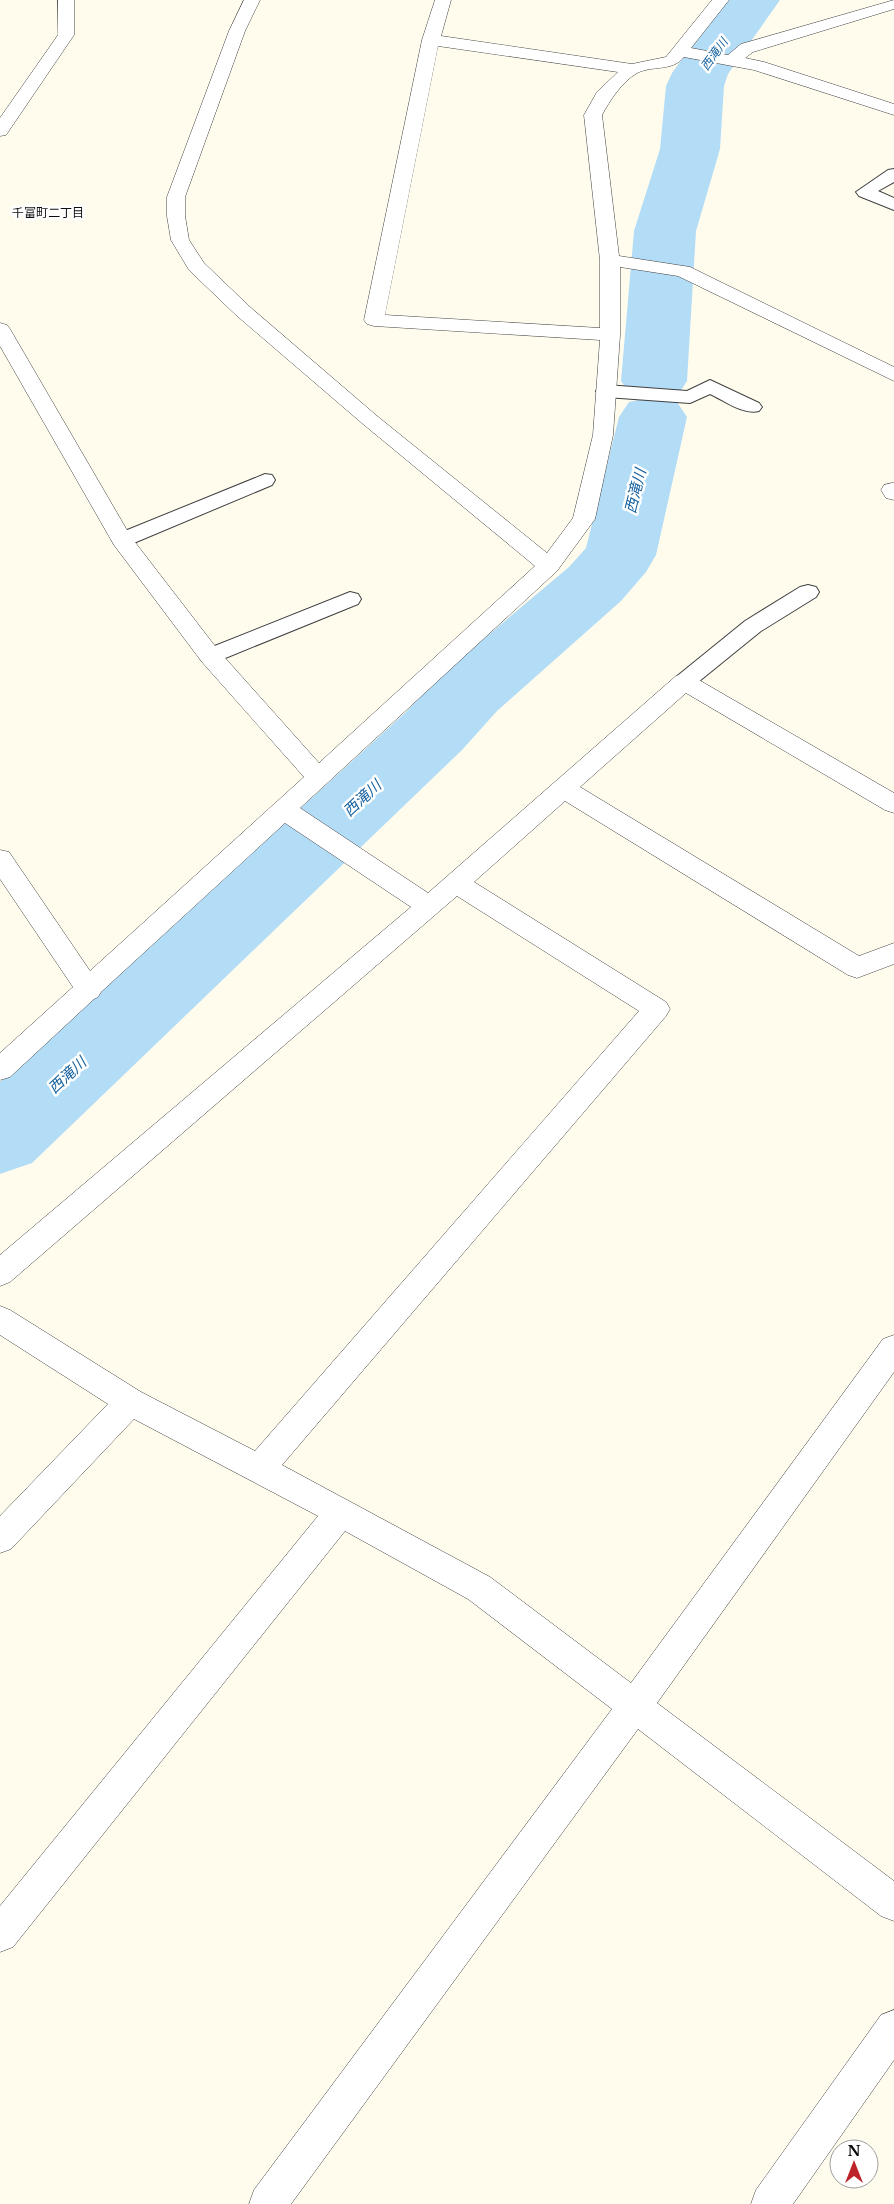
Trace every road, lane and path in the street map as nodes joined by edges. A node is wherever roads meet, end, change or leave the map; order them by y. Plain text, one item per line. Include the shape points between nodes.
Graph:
1 (66, 0) edge
2 (252, 0) edge
3 (443, 0) edge
4 (721, 0) edge
5 (894, 4) edge
6 (431, 40) junction
7 (680, 51) junction
8 (727, 59) junction
9 (632, 69) junction
10 (894, 110) edge
11 (0, 131) edge
12 (894, 174) edge
13 (894, 205) edge
14 (610, 260) junction
15 (0, 328) edge
16 (610, 335) junction
17 (894, 375) edge
18 (606, 391) junction
19 (752, 408) dead end
20 (265, 480) dead end
21 (122, 540) junction
22 (549, 566) junction
23 (808, 592) dead end
24 (350, 599) dead end
25 (210, 656) junction
26 (684, 682) junction
27 (319, 778) junction
28 (564, 789) junction
29 (894, 804) edge
30 (284, 810) junction
31 (0, 860) edge
32 (456, 883) junction
33 (429, 906) junction
34 (894, 953) edge
35 (89, 990) junction
36 (0, 1070) edge
37 (0, 1273) edge
38 (0, 1318) edge
39 (894, 1348) edge
40 (130, 1402) junction
41 (258, 1470) junction
42 (341, 1512) junction
43 (0, 1538) edge
44 (634, 1707) junction
45 (894, 1902) edge
46 (0, 1934) edge
47 (894, 2028) edge
48 (268, 2204) edge
49 (770, 2204) edge

1 - 11 street via 66,35
2 - 22 street via 237,31 176,197 180,240 196,266 243,311
3 - 6 street
4 - 7 street
5 - 8 street via 747,48
6 - 9 street
6 - 16 street via 374,320
7 - 8 street
7 - 9 street via 672,61
8 - 10 street
9 - 14 street via 603,96 593,115
12 - 13 lane via 865,192
14 - 16 street
14 - 17 street via 683,271
15 - 21 street
16 - 18 street
18 - 19 lane via 690,397 710,386
18 - 22 street via 603,435 584,519
20 - 21 lane
21 - 25 street
22 - 27 street
23 - 26 lane via 753,626
24 - 25 lane
25 - 27 street
26 - 28 street
26 - 29 street
27 - 30 street
28 - 32 street
28 - 34 street via 857,968
30 - 33 street
30 - 35 street
31 - 35 street
32 - 33 street
32 - 41 street via 657,1009
33 - 37 street
35 - 36 street
38 - 40 street
39 - 44 street
40 - 41 street
40 - 43 street
41 - 42 street
42 - 44 street via 479,1588
42 - 46 street
44 - 45 street
44 - 48 street
47 - 49 street

